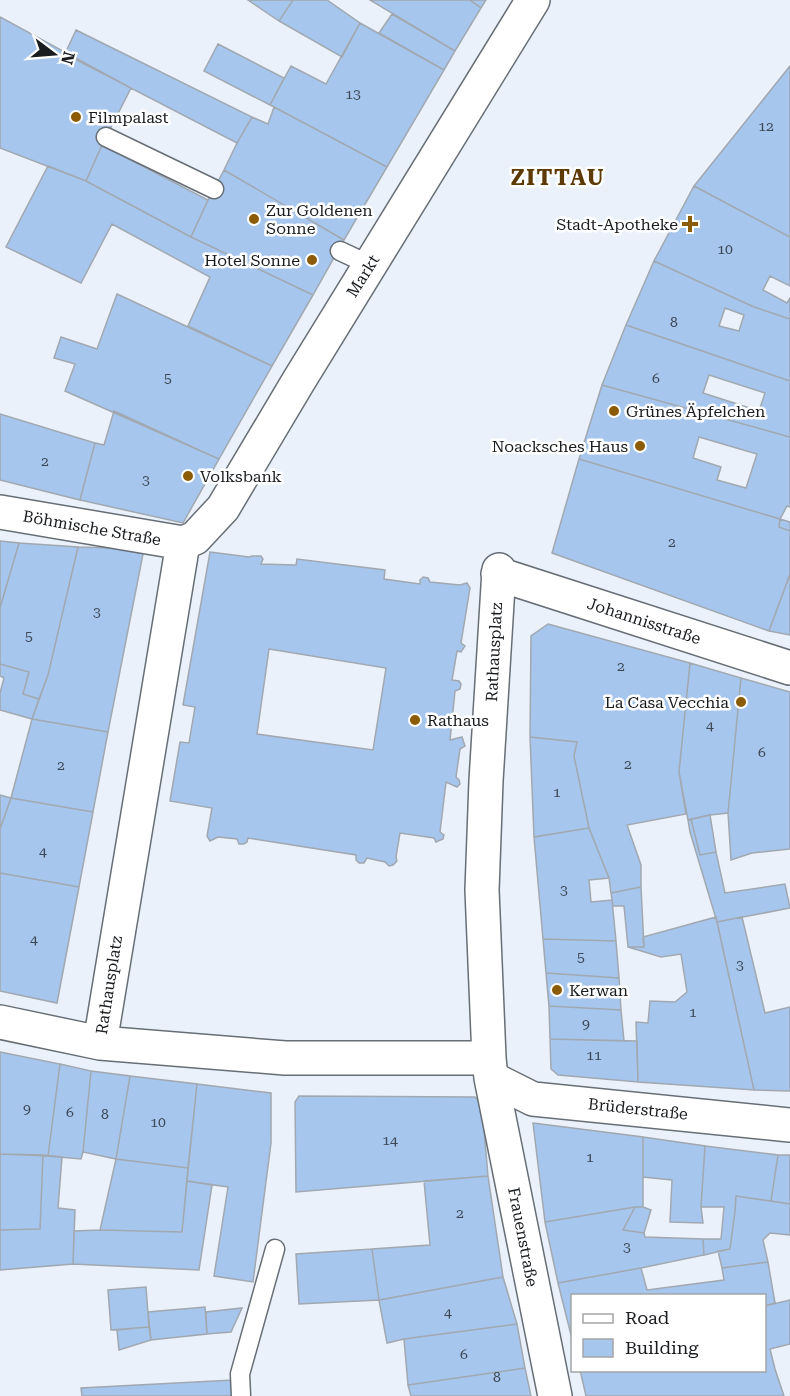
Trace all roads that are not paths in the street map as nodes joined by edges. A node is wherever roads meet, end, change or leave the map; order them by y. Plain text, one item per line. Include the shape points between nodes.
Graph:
1 (533, 0) edge
2 (106, 137) dead end
3 (214, 189) dead end
4 (340, 251) dead end
5 (370, 265) junction
6 (0, 513) edge
7 (183, 543) junction
8 (498, 572) joint
9 (790, 668) edge
10 (0, 1022) edge
11 (100, 1043) junction
12 (490, 1068) junction
13 (790, 1125) edge
14 (275, 1249) dead end
15 (241, 1396) edge
16 (555, 1396) edge

1 - 5 street, Markt
2 - 3 lane
4 - 5 lane
5 - 7 street, Markt via 223,508 195,538
6 - 7 street, Böhmische Straße
7 - 11 street, Rathausplatz
8 - 9 street, Johannisstraße
8 - 12 street, Rathausplatz via 482,890
10 - 11 street
11 - 12 street, Rathausplatz via 285,1058
12 - 13 street, Brüderstraße via 533,1099
12 - 16 street, Frauenstraße
14 - 15 lane via 240,1374

